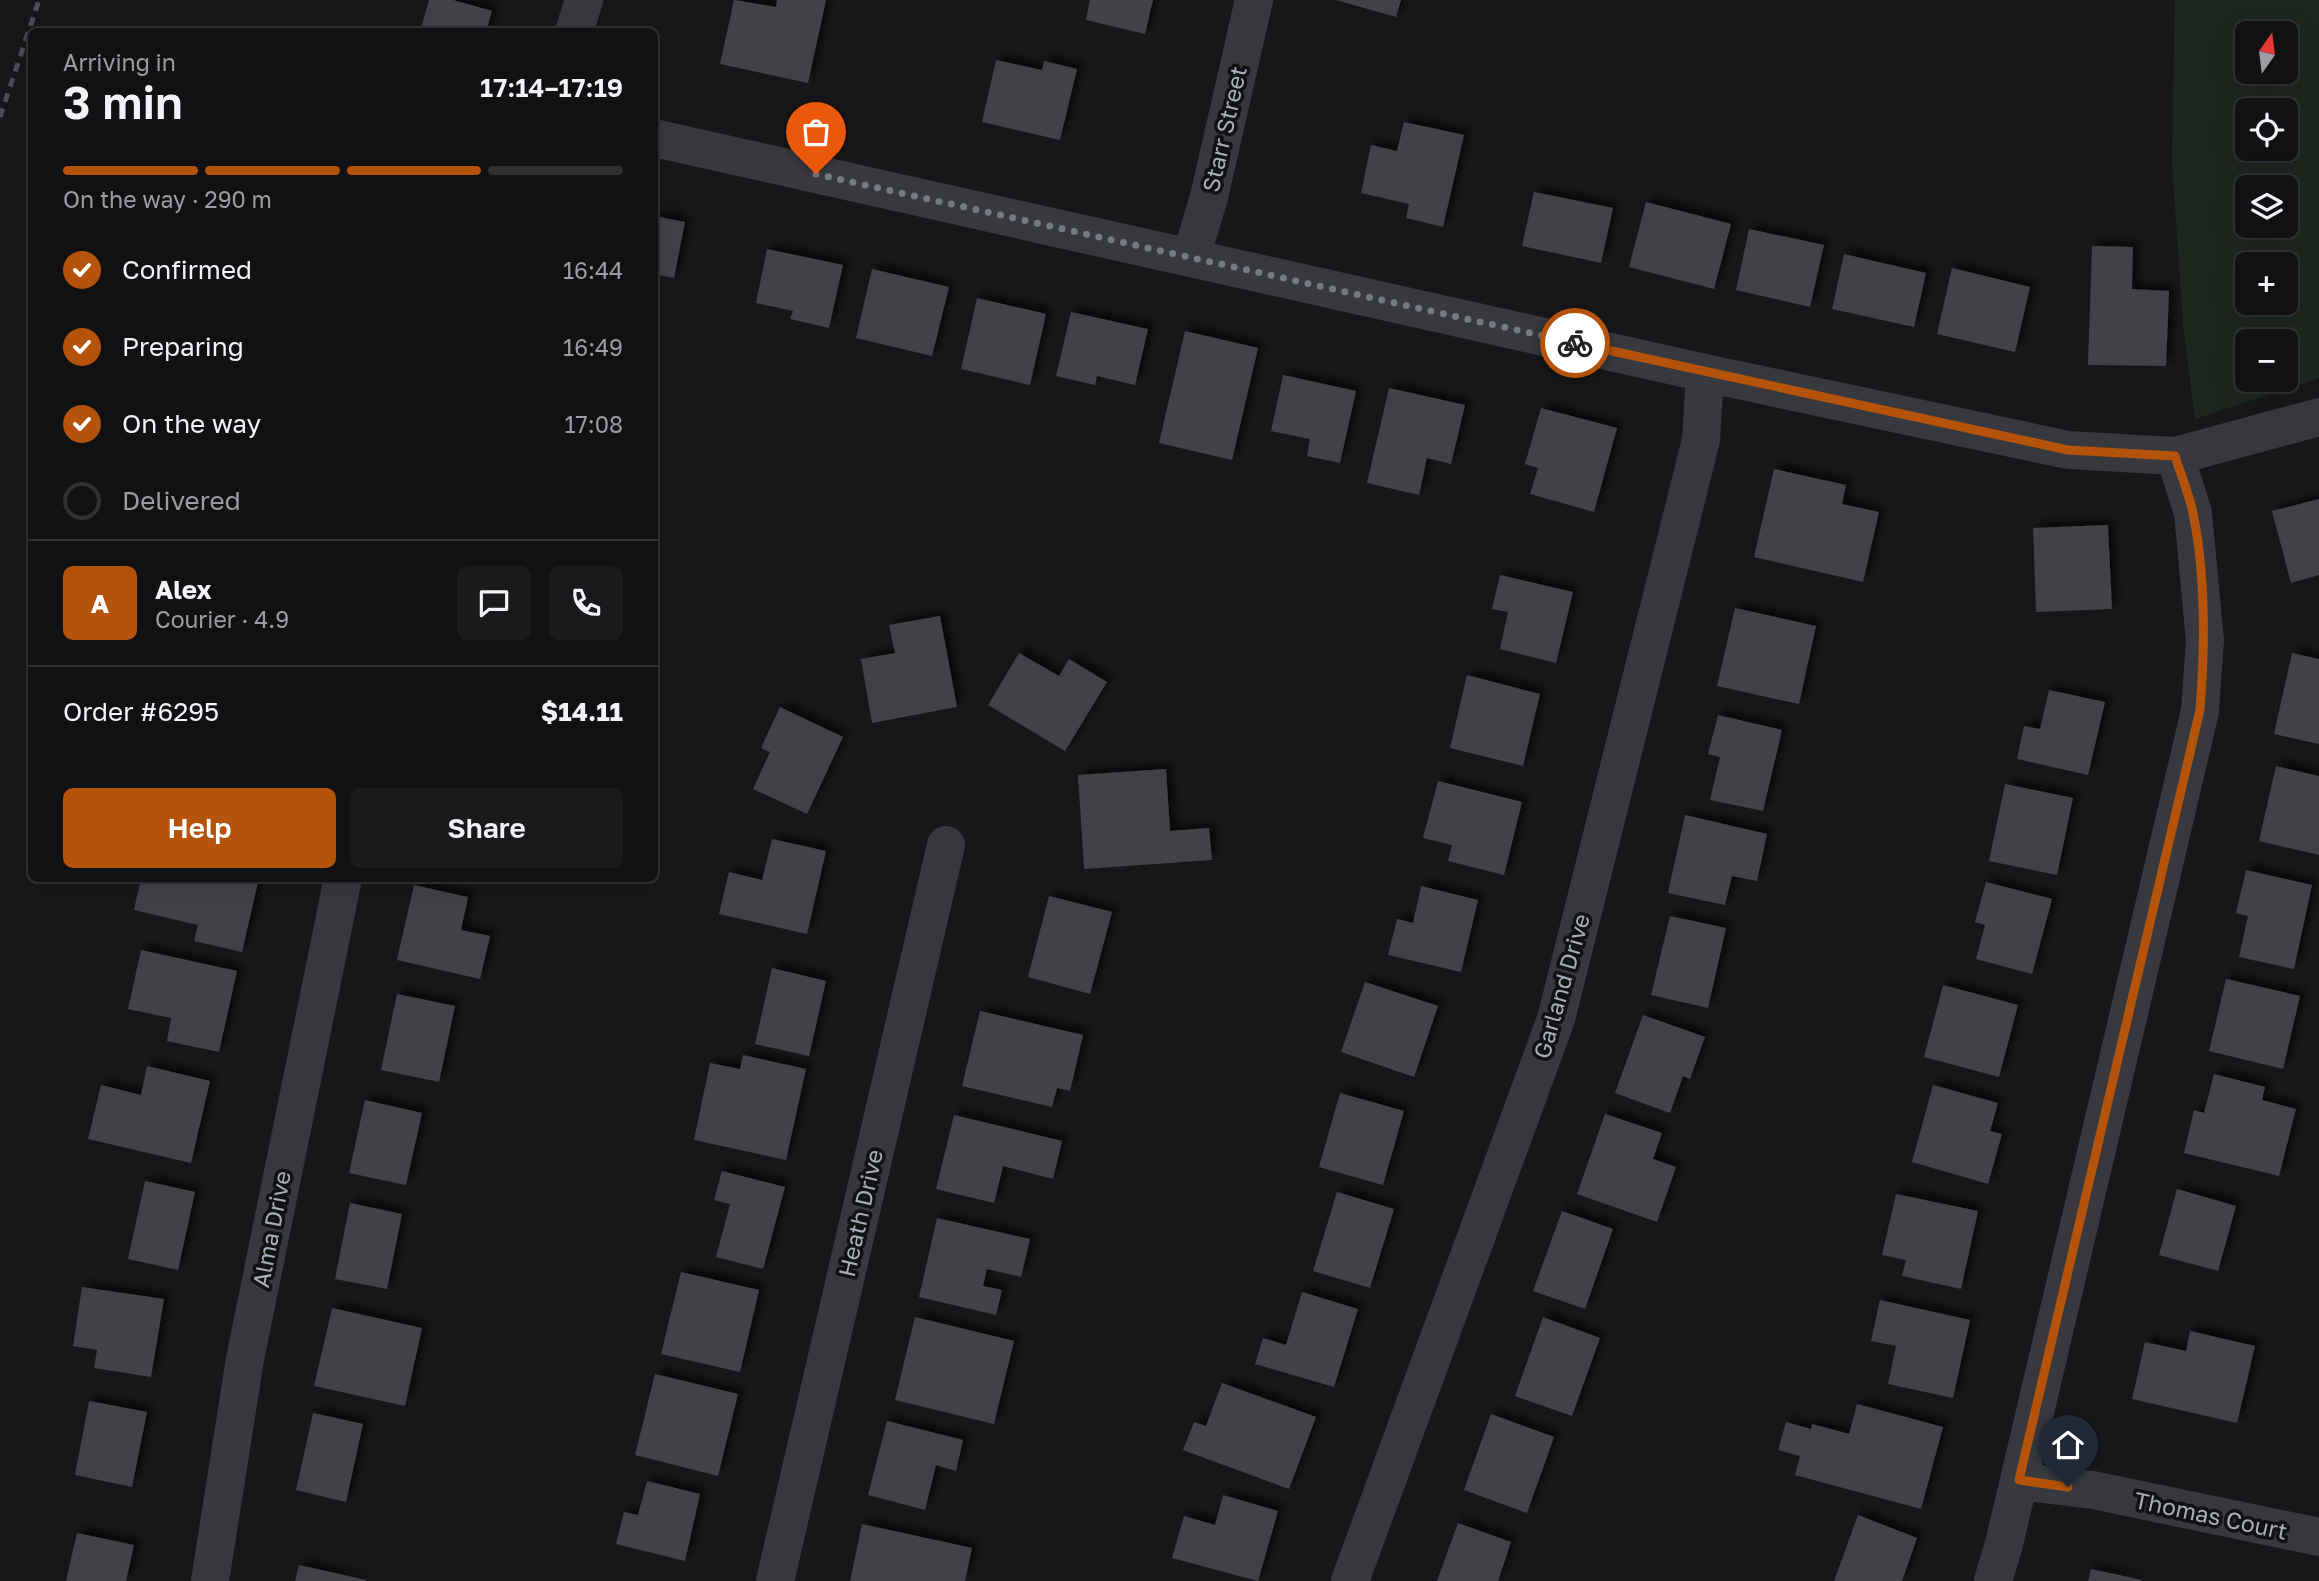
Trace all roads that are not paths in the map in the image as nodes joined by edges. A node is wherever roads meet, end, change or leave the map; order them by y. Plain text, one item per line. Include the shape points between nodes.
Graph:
1 (584, 0) edge
2 (1254, 0) edge
3 (575, 28) edge
4 (658, 139) edge
5 (1191, 257) junction
6 (1705, 373) junction
7 (2319, 417) edge
8 (2175, 456) junction
9 (946, 845) dead end
10 (342, 882) edge
11 (2019, 1480) junction
12 (2319, 1538) edge
13 (210, 1581) edge
14 (775, 1581) edge
15 (1350, 1581) edge
16 (1993, 1581) edge

1 - 3 street
2 - 5 street, Starr Street
4 - 5 street
5 - 6 street
6 - 8 street via 2068,450
6 - 15 street, Garland Drive via 1701,440 1556,1019
7 - 8 street
8 - 11 street via 2193,513 2205,641 2200,710
9 - 14 street, Heath Drive
10 - 13 street, Alma Drive via 245,1359
11 - 12 street, Thomas Court via 2093,1490
11 - 16 street

